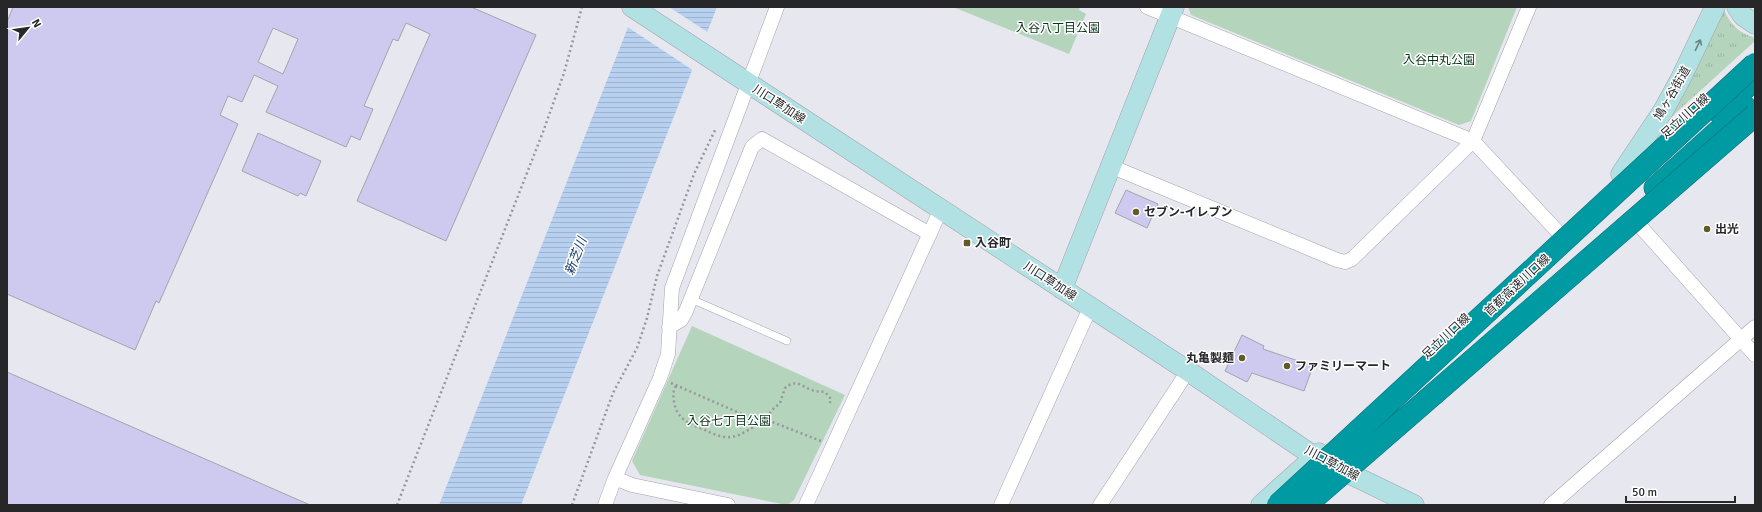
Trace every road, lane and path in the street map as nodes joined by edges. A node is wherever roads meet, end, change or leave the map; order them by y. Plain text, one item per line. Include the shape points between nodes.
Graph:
1 (582, 7) edge
2 (632, 7) edge
3 (777, 7) edge
4 (1147, 7) edge
5 (1529, 7) edge
6 (1716, 7) edge
7 (1737, 7) edge
8 (1172, 12) edge
9 (1755, 24) edge
10 (1755, 52) edge
11 (1755, 64) edge
12 (740, 78) junction
13 (1755, 80) edge
14 (1755, 98) edge
15 (1755, 115) edge
16 (1755, 124) edge
17 (716, 127) dead end
18 (1473, 141) junction
19 (1110, 166) junction
20 (1621, 174) junction
21 (941, 209) junction
22 (1640, 226) junction
23 (1558, 232) junction
24 (930, 234) junction
25 (1590, 236) junction
26 (1062, 289) junction
27 (691, 299) junction
28 (1090, 308) junction
29 (1471, 313) junction
30 (669, 326) junction
31 (1755, 327) edge
32 (1741, 339) junction
33 (787, 341) dead end
34 (1504, 345) junction
35 (1755, 355) edge
36 (1188, 372) junction
37 (829, 406) dead end
38 (767, 420) junction
39 (760, 422) junction
40 (833, 446) junction
41 (1315, 456) junction
42 (1354, 475) junction
43 (615, 478) junction
44 (397, 505) edge
45 (572, 505) edge
46 (605, 505) edge
47 (728, 505) edge
48 (806, 505) edge
49 (1001, 505) edge
50 (1100, 505) edge
51 (1261, 505) edge
52 (1278, 505) edge
53 (1306, 505) edge
54 (1322, 505) edge
55 (1414, 505) edge
56 (1551, 505) edge

1 - 44 path via 564,73 543,132
2 - 12 main road, 川口草加線
3 - 12 street
4 - 8 street
5 - 18 street
20 -> 6 main road, 鳩ヶ谷街道 via 1663,111
7 - 9 main road via 1743,16
8 - 18 street
8 - 19 main road
10 - 20 main road, 足立川口線
11 - 52 highway, 首都高速川口線, bridge
12 - 21 main road, 川口草加線
12 - 30 street via 672,288
13 - 25 highway
14 - 25 highway
15 - 53 highway, bridge
16 - 22 main road
17 - 45 path via 694,174 636,348 613,393
18 - 19 street via 1352,259 1345,262
18 - 23 street
19 - 26 main road
20 - 23 main road, 足立川口線
21 - 24 street
21 - 26 main road, 川口草加線
22 - 32 street
22 - 34 main road
23 - 29 main road, 足立川口線
24 - 27 street via 762,140 752,147
24 - 40 street
25 - 29 highway
25 - 34 highway
26 - 28 main road, 川口草加線
27 - 30 street via 680,320
27 - 33 lane
28 - 36 main road, 川口草加線
28 - 49 street
29 - 41 main road, 足立川口線
30 - 43 street via 668,354 660,378
31 - 32 street
32 - 35 street
32 - 56 street
34 - 42 main road
36 - 41 main road, 川口草加線
36 - 50 street
37 - 38 path via 831,399 825,392 793,384 785,388 780,403 771,411
38 - 39 path
38 - 40 path
39 - 39 path via 676,386 673,391 675,408 680,417 719,436 738,435
40 - 48 street
41 - 42 main road, 川口草加線
41 - 51 main road, 足立川口線
42 - 54 main road
42 - 55 main road, 川口草加線
43 - 46 street
43 - 47 street via 632,485

